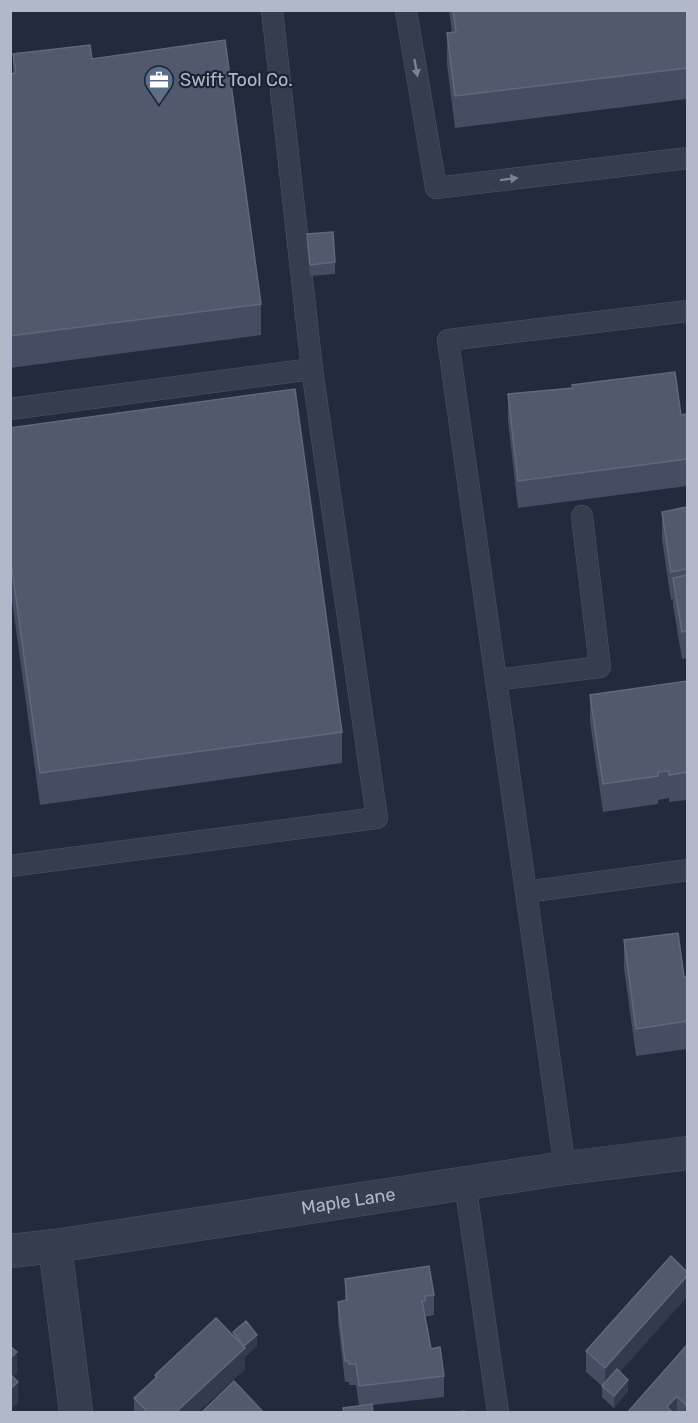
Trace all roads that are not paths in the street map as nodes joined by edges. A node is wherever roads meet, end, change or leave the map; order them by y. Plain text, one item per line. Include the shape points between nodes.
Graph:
1 (273, 10) edge
2 (406, 10) edge
3 (687, 158) edge
4 (687, 311) edge
5 (312, 369) junction
6 (10, 409) edge
7 (582, 516) dead end
8 (496, 680) junction
9 (10, 866) edge
10 (687, 870) edge
11 (526, 892) junction
12 (687, 1153) edge
13 (565, 1168) junction
14 (465, 1183) junction
15 (55, 1246) junction
16 (10, 1251) edge
17 (76, 1413) edge
18 (498, 1413) edge

1 - 5 lane
2 -> 3 lane via 436,188
4 - 8 lane via 448,340
5 - 6 lane
5 - 9 lane via 377,818
7 - 8 lane via 600,667
8 - 11 lane
10 - 11 lane
11 - 13 lane
12 - 13 street, Maple Lane
13 - 14 street, Maple Lane
14 - 15 street, Maple Lane
14 - 18 lane
15 - 16 street, Maple Lane
15 - 17 street

